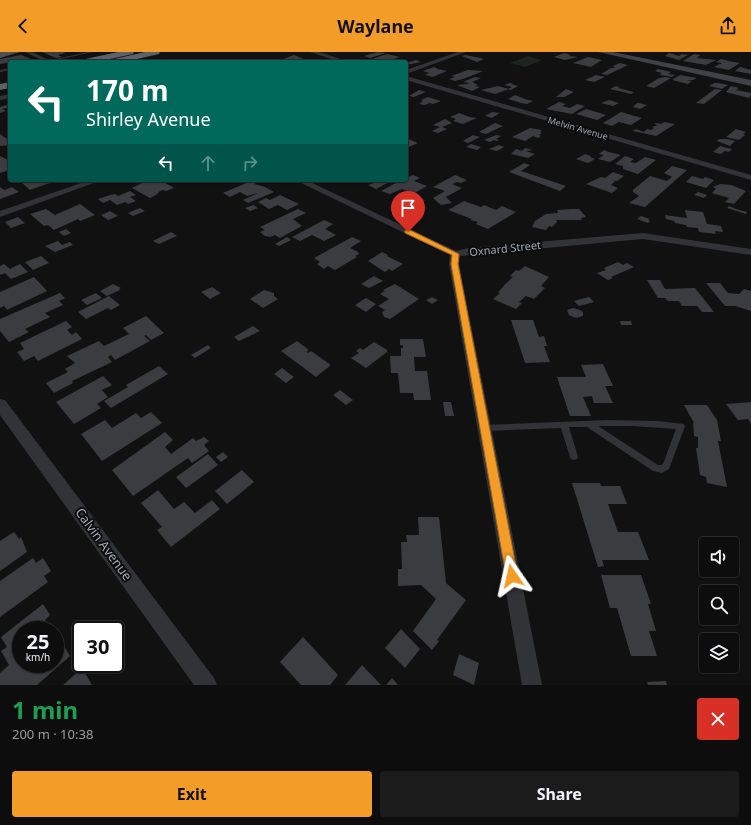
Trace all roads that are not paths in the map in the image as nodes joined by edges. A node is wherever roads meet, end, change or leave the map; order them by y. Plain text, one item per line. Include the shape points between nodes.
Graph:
1 (16, 52) edge
2 (28, 52) edge
3 (92, 52) edge
4 (130, 52) edge
5 (156, 52) edge
6 (313, 52) edge
7 (463, 52) edge
8 (602, 52) edge
9 (0, 55) edge
10 (42, 60) edge
11 (54, 60) edge
12 (93, 60) edge
13 (121, 60) edge
14 (340, 60) edge
15 (408, 71) edge
16 (408, 79) edge
17 (751, 82) edge
18 (751, 178) edge
19 (92, 182) edge
20 (303, 182) edge
21 (0, 214) edge
22 (751, 252) edge
23 (456, 254) junction
24 (0, 404) edge
25 (564, 425) junction
26 (590, 425) junction
27 (484, 428) junction
28 (574, 457) dead end
29 (207, 685) edge
30 (532, 685) edge

1 - 9 main road
2 - 10 street
3 - 11 lane
4 - 12 highway
5 - 13 highway
6 - 14 street
7 - 15 street
8 - 17 main road
16 - 18 street, Melvin Avenue
19 - 21 street
20 - 23 street
22 - 23 street, Oxnard Street via 643,236
23 - 27 street, Oxnard Street via 454,264
24 - 29 street, Calvin Avenue
25 - 26 lane
25 - 27 lane
25 - 28 lane
26 - 26 lane via 656,468 662,469 666,466 681,426 650,423
27 - 30 street, Oxnard Street

